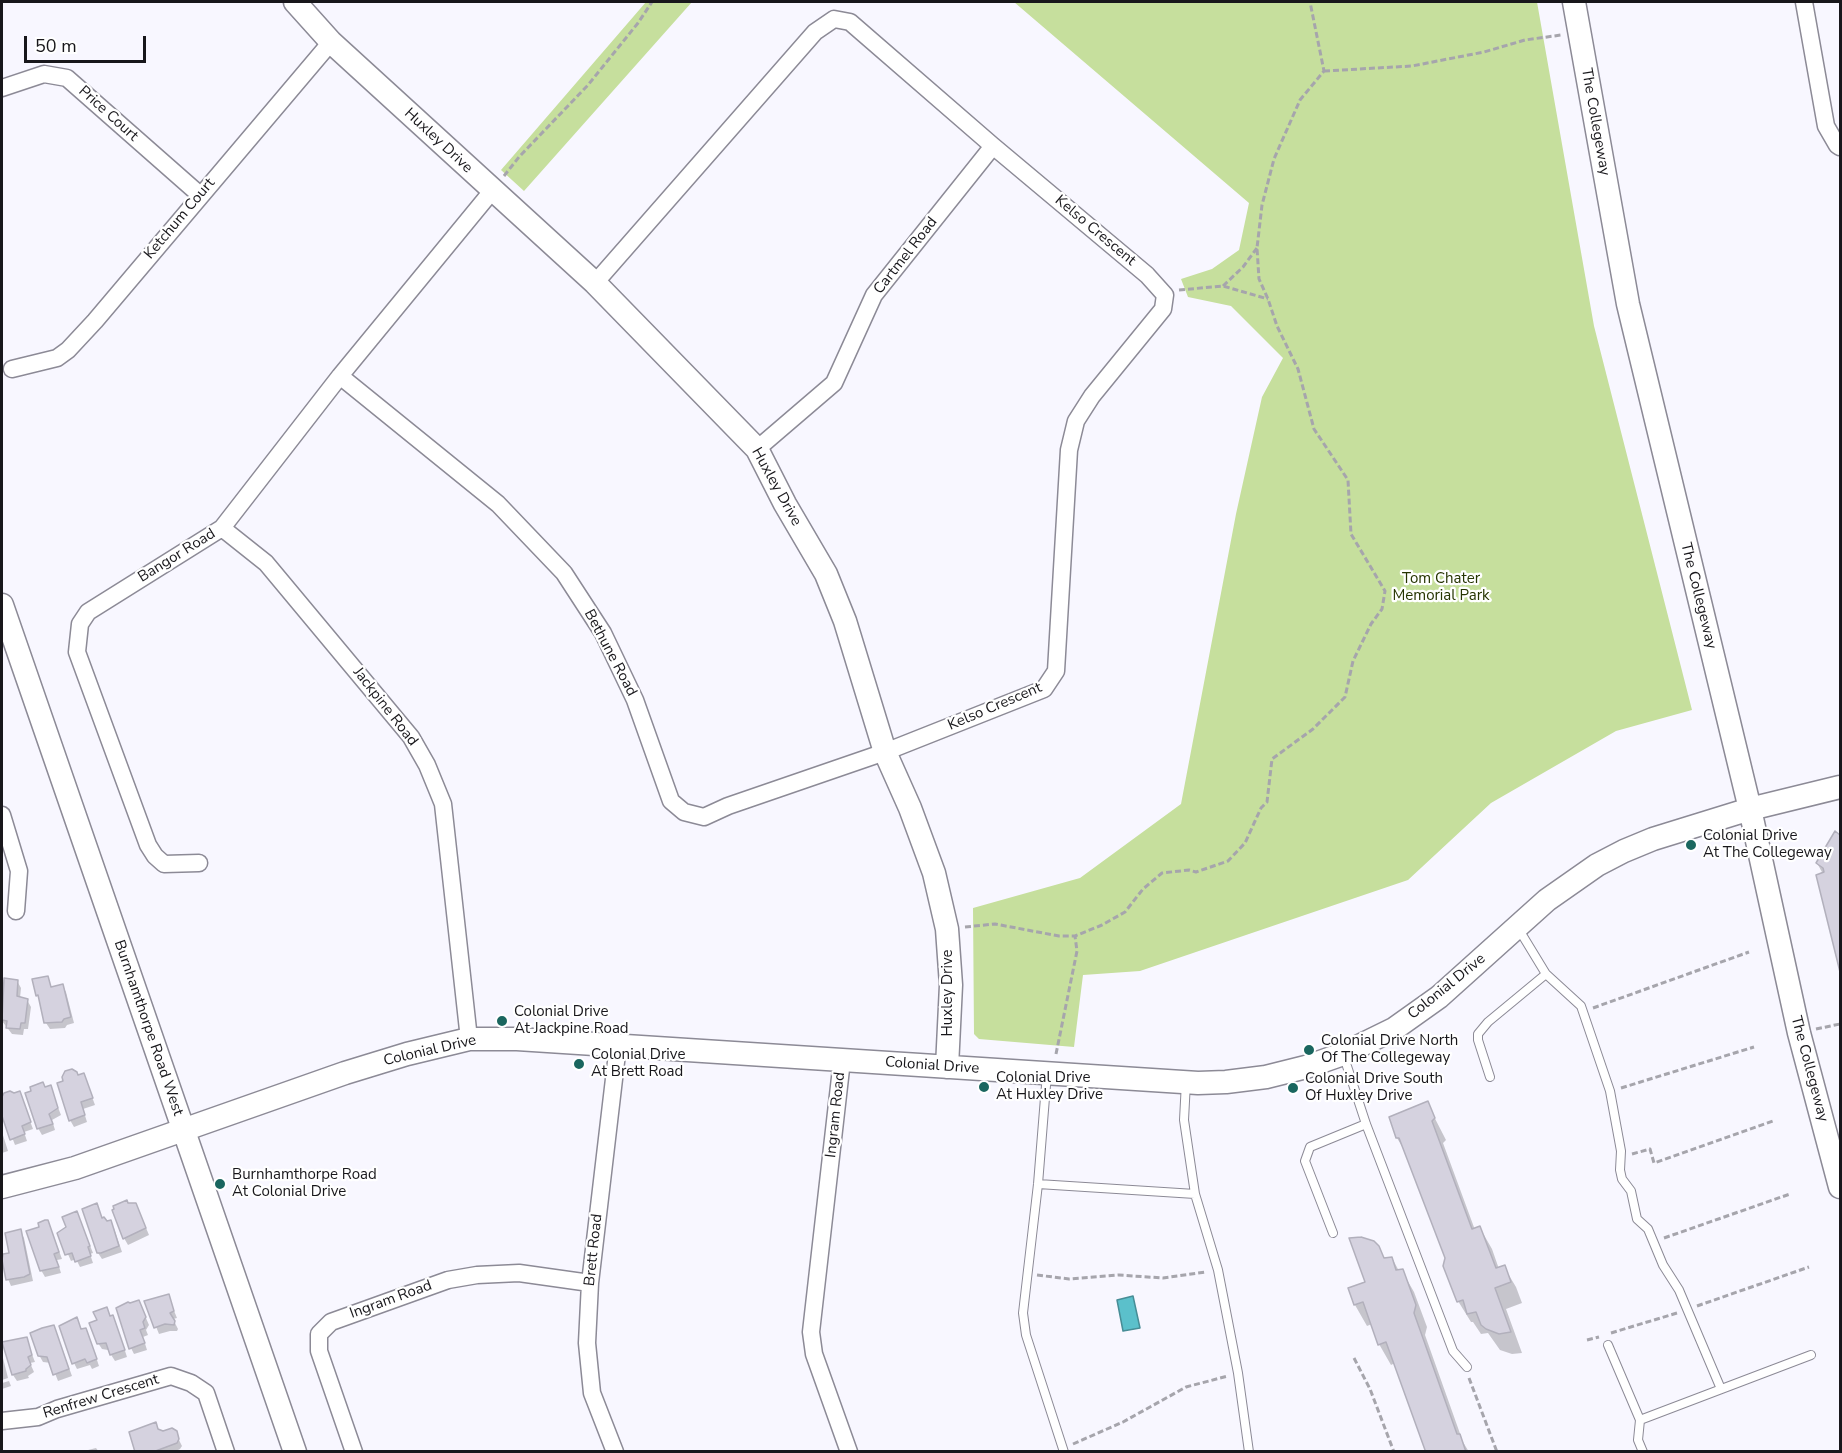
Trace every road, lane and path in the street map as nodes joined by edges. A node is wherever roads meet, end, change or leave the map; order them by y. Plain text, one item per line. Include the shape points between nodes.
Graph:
1 (295, 2) edge
2 (652, 2) edge
3 (1310, 2) edge
4 (1574, 2) edge
5 (1804, 2) edge
6 (1578, 32) junction
7 (331, 42) junction
8 (1324, 71) junction
9 (2, 88) edge
10 (993, 146) junction
11 (1840, 147) edge
12 (492, 191) junction
13 (200, 195) junction
14 (1257, 248) junction
15 (595, 283) junction
16 (1223, 286) junction
17 (1165, 296) junction
18 (1268, 299) junction
19 (12, 369) dead end
20 (340, 376) junction
21 (757, 448) junction
22 (222, 528) junction
23 (2, 606) edge
24 (885, 752) junction
25 (1840, 787) edge
26 (1749, 809) junction
27 (2, 815) edge
28 (199, 863) dead end
29 (16, 911) dead end
30 (1517, 927) junction
31 (947, 929) junction
32 (1075, 936) junction
33 (1749, 952) dead end
34 (1546, 974) junction
35 (1583, 1012) junction
36 (1840, 1024) edge
37 (1799, 1033) junction
38 (469, 1039) junction
39 (618, 1045) junction
40 (1754, 1047) dead end
41 (1343, 1054) junction
42 (842, 1060) junction
43 (947, 1067) junction
44 (1047, 1073) junction
45 (1490, 1077) dead end
46 (1186, 1082) junction
47 (1610, 1091) junction
48 (1773, 1121) dead end
49 (1366, 1124) junction
50 (183, 1130) junction
51 (1621, 1157) junction
52 (1038, 1184) junction
53 (2, 1187) edge
54 (1840, 1187) edge
55 (1195, 1194) junction
56 (1790, 1194) dead end
57 (1333, 1233) dead end
58 (1653, 1241) junction
59 (1218, 1270) junction
60 (1026, 1274) junction
61 (590, 1283) junction
62 (1608, 1345) dead end
63 (1810, 1355) dead end
64 (1354, 1358) dead end
65 (1467, 1367) joint
66 (1238, 1373) junction
67 (1721, 1389) junction
68 (1640, 1420) junction
69 (2, 1421) edge
70 (1063, 1450) edge
71 (1496, 1451) edge
72 (226, 1452) edge
73 (295, 1452) edge
74 (354, 1452) edge
75 (615, 1452) edge
76 (849, 1452) edge
77 (1249, 1452) edge
78 (1394, 1452) edge
79 (1643, 1452) edge

1 - 7 street, Huxley Drive
2 - 12 path via 588,85
3 - 8 path
4 - 6 street, The Collegeway
5 - 11 street via 1826,126
6 - 8 path via 1412,66
6 - 26 street, The Collegeway via 1628,304
7 - 12 street, Huxley Drive
7 - 13 street, Ketchum Court
8 - 14 path via 1300,100 1274,159 1262,205
9 - 13 street, Price Court via 44,74 67,78
10 - 15 street, Kelso Crescent via 850,22 834,19 815,32
10 - 17 street, Kelso Crescent via 1147,275
10 - 21 street, Cartmel Road via 874,295 834,383
12 - 15 street, Huxley Drive
12 - 20 street, Bangor Road
13 - 19 street, Ketchum Court via 68,350 57,358
14 - 16 path
14 - 18 path via 1259,279
15 - 21 street, Huxley Drive
16 - 17 path via 1184,288
16 - 18 path
17 - 24 street, Kelso Crescent via 1163,309 1076,421 1069,450 1056,671 1044,689
18 - 32 path via 1298,369 1314,429 1348,480 1351,534 1385,591 1382,609 1353,661 1345,697 1313,729 1272,759 1268,802 1261,808 1245,843 1228,861 1196,872 1162,873 1125,912
20 - 22 street, Bangor Road
20 - 24 street, Bethune Road via 498,504 564,573 603,633 635,700 671,801 684,812 704,817
21 - 24 street, Huxley Drive via 826,574 845,621
22 - 28 street, Bangor Road via 88,612 80,624 77,652 148,845 164,864
22 - 38 street, Jackpine Road via 266,563 411,737 428,765 443,804
23 - 50 street, Burnhamthorpe Road West
24 - 31 street, Huxley Drive via 934,873
25 - 26 street, Colonial Drive
26 - 30 street, Colonial Drive via 1624,851 1572,882
26 - 37 street, The Collegeway
27 - 29 street via 19,871
30 - 34 lane
30 - 41 street, Colonial Drive via 1417,1014
31 - 32 path via 995,924
31 - 43 street, Huxley Drive via 951,986
32 - 44 path via 1077,951 1058,1049
33 - 35 path
34 - 35 lane
34 - 45 lane via 1478,1034
35 - 47 lane
36 - 37 path
37 - 54 street, The Collegeway
38 - 39 street, Colonial Drive
38 - 50 street, Colonial Drive via 345,1073
39 - 42 street, Colonial Drive
39 - 61 street, Brett Road
40 - 47 path
41 - 46 street, Colonial Drive via 1266,1077
41 - 49 lane
42 - 43 street, Colonial Drive
42 - 76 street, Ingram Road via 811,1332 814,1354
43 - 44 street, Colonial Drive
44 - 46 street, Colonial Drive
44 - 52 lane
46 - 55 lane via 1184,1120
47 - 51 lane
48 - 51 path via 1654,1163 1650,1149
49 - 57 lane via 1310,1147 1305,1161
49 - 65 lane via 1453,1351
50 - 53 street, Colonial Drive
50 - 73 street, Burnhamthorpe Road West
51 - 58 lane via 1622,1179 1631,1191 1637,1220 1648,1229
52 - 55 lane
52 - 60 lane
55 - 59 lane
56 - 58 path
58 - 67 lane via 1679,1290
59 - 60 path via 1163,1278 1119,1275 1069,1279
59 - 66 lane
60 - 70 lane via 1026,1335
61 - 74 street, Ingram Road via 519,1273 477,1275 448,1280 331,1322 319,1334 319,1352
61 - 75 street, Brett Road via 587,1343 592,1393
62 - 68 lane
63 - 67 lane
64 - 78 path
65 - 71 path
66 - 70 path via 1186,1387
66 - 77 lane
67 - 68 lane
68 - 79 lane via 1638,1440
69 - 72 street, Renfrew Crescent via 38,1417 171,1376 206,1393

